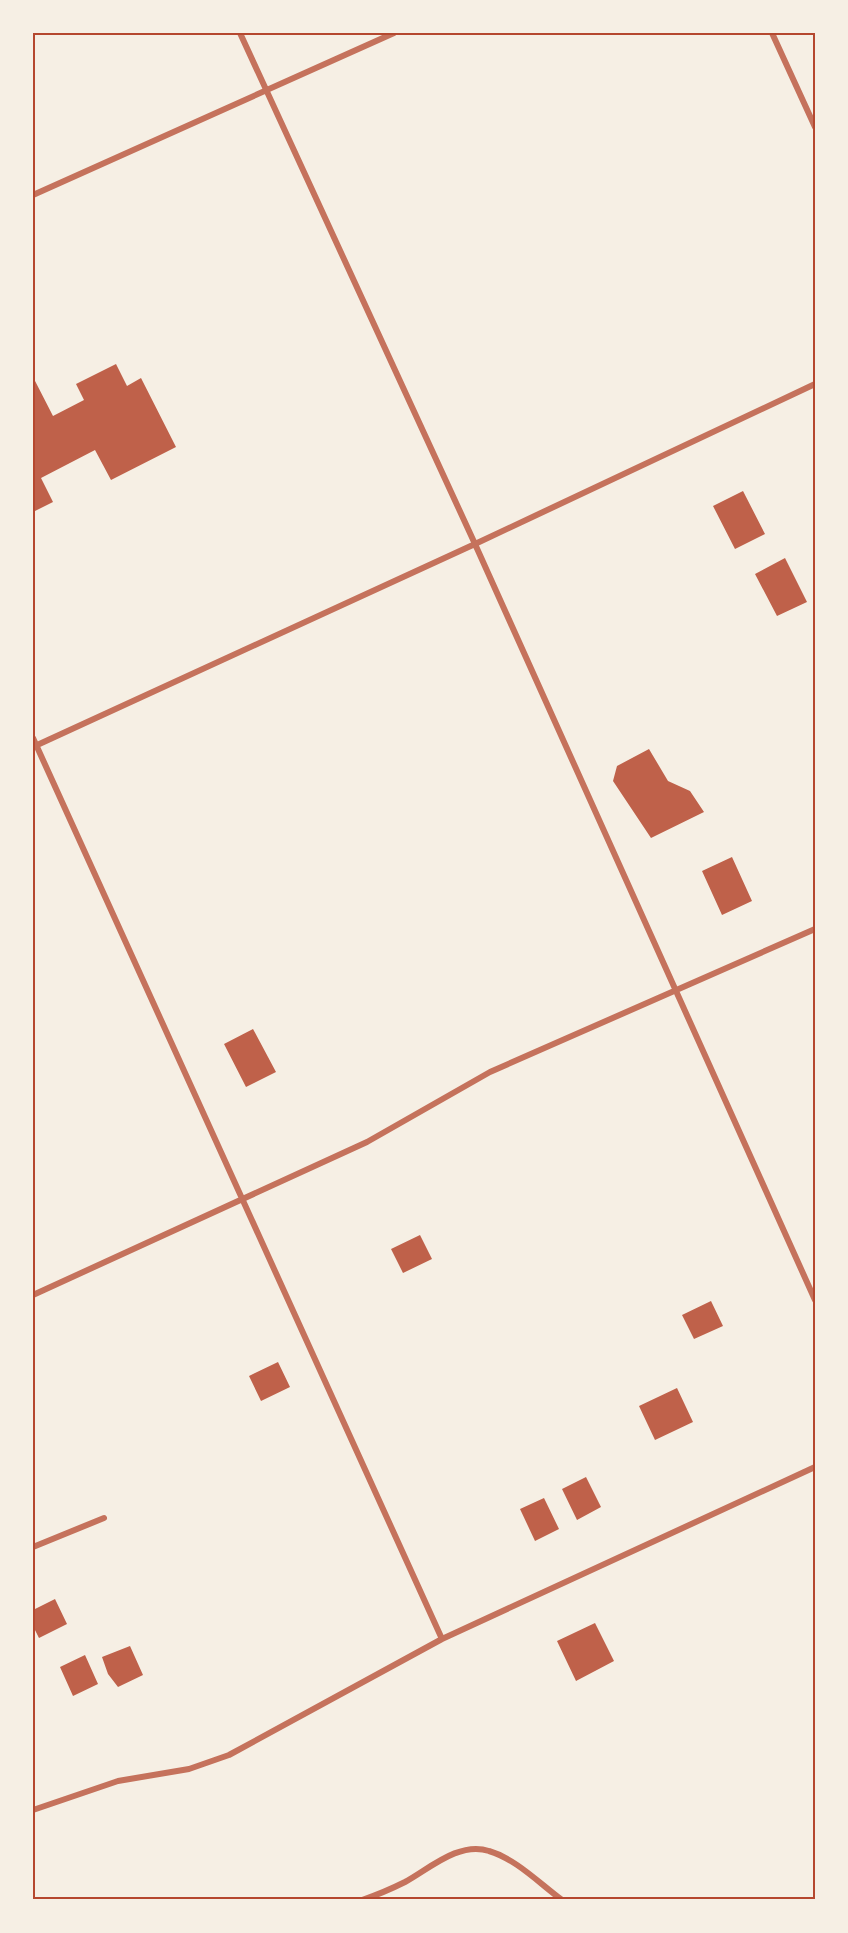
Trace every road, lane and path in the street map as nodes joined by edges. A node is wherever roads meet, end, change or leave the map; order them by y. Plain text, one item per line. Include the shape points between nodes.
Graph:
1 (240, 33) edge
2 (394, 33) edge
3 (772, 33) edge
4 (265, 89) junction
5 (815, 127) edge
6 (33, 195) edge
7 (815, 384) edge
8 (475, 544) junction
9 (33, 738) edge
10 (35, 746) edge
11 (815, 929) edge
12 (675, 991) junction
13 (243, 1198) junction
14 (33, 1295) edge
15 (815, 1300) edge
16 (815, 1467) edge
17 (104, 1518) dead end
18 (33, 1547) edge
19 (442, 1639) junction
20 (33, 1810) edge
21 (362, 1900) edge
22 (562, 1900) edge

1 - 4 street
2 - 4 street
3 - 5 street
4 - 6 street
4 - 8 street
7 - 8 street
8 - 10 street
8 - 12 street
9 - 10 street
10 - 13 street
11 - 12 street
12 - 13 street via 490,1072 367,1142
12 - 15 street
13 - 14 street
13 - 19 street
16 - 19 street
17 - 18 street
19 - 20 street via 229,1755 189,1768 118,1781
21 - 22 street via 388,1891 447,1857 474,1849 488,1850 509,1860

